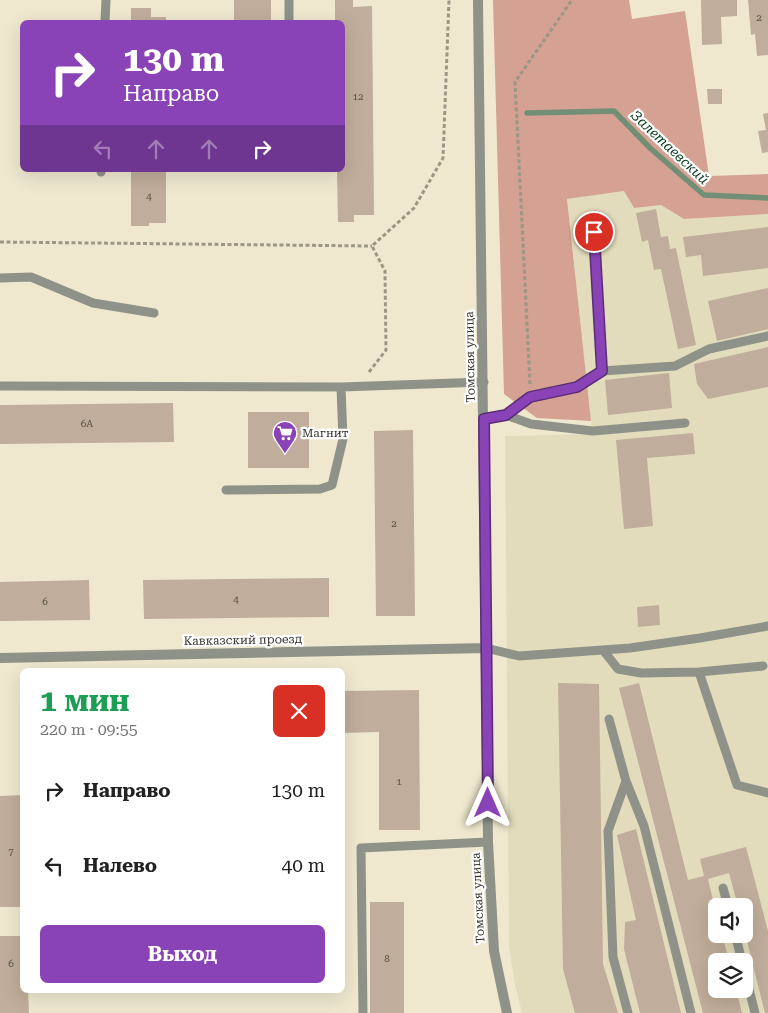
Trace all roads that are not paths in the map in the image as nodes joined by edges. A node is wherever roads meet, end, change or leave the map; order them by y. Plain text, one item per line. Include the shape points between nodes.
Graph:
1 (106, 0) edge
2 (289, 0) edge
3 (478, 0) edge
4 (105, 20) edge
5 (289, 20) edge
6 (594, 232) dead end
7 (0, 278) edge
8 (154, 313) dead end
9 (768, 336) edge
10 (602, 371) junction
11 (484, 382) junction
12 (0, 386) edge
13 (341, 387) junction
14 (506, 415) junction
15 (484, 419) junction
16 (685, 423) dead end
17 (226, 490) dead end
18 (768, 626) edge
19 (486, 648) junction
20 (603, 650) junction
21 (0, 658) edge
22 (763, 666) dead end
23 (699, 672) junction
24 (609, 719) dead end
25 (626, 781) junction
26 (768, 793) edge
27 (488, 842) junction
28 (723, 888) dead end
29 (726, 898) edge
30 (751, 998) edge
31 (363, 1013) edge
32 (506, 1013) edge
33 (628, 1013) edge
34 (691, 1013) edge
35 (755, 1013) edge

1 - 4 lane
2 - 5 lane
3 - 11 street, Томская улица
6 - 10 lane
7 - 8 lane via 31,277 93,303
9 - 10 lane via 709,349 675,366
10 - 14 lane via 577,387 530,397
11 - 13 lane
11 - 15 street, Томская улица
12 - 13 lane
13 - 17 lane via 343,439 332,485 320,489
14 - 15 lane
14 - 16 lane via 531,424 593,430
15 - 19 street, Томская улица
18 - 20 lane
19 - 20 lane via 519,656
19 - 21 street, Кавказский проезд
19 - 27 street, Томская улица
20 - 23 lane via 618,669 641,673
22 - 23 lane
23 - 26 lane via 737,785
24 - 25 lane
25 - 33 lane via 608,831 613,957
25 - 34 lane via 644,826
27 - 31 lane via 361,848
27 - 32 street, Томская улица via 494,950
28 - 29 lane
30 - 35 lane

